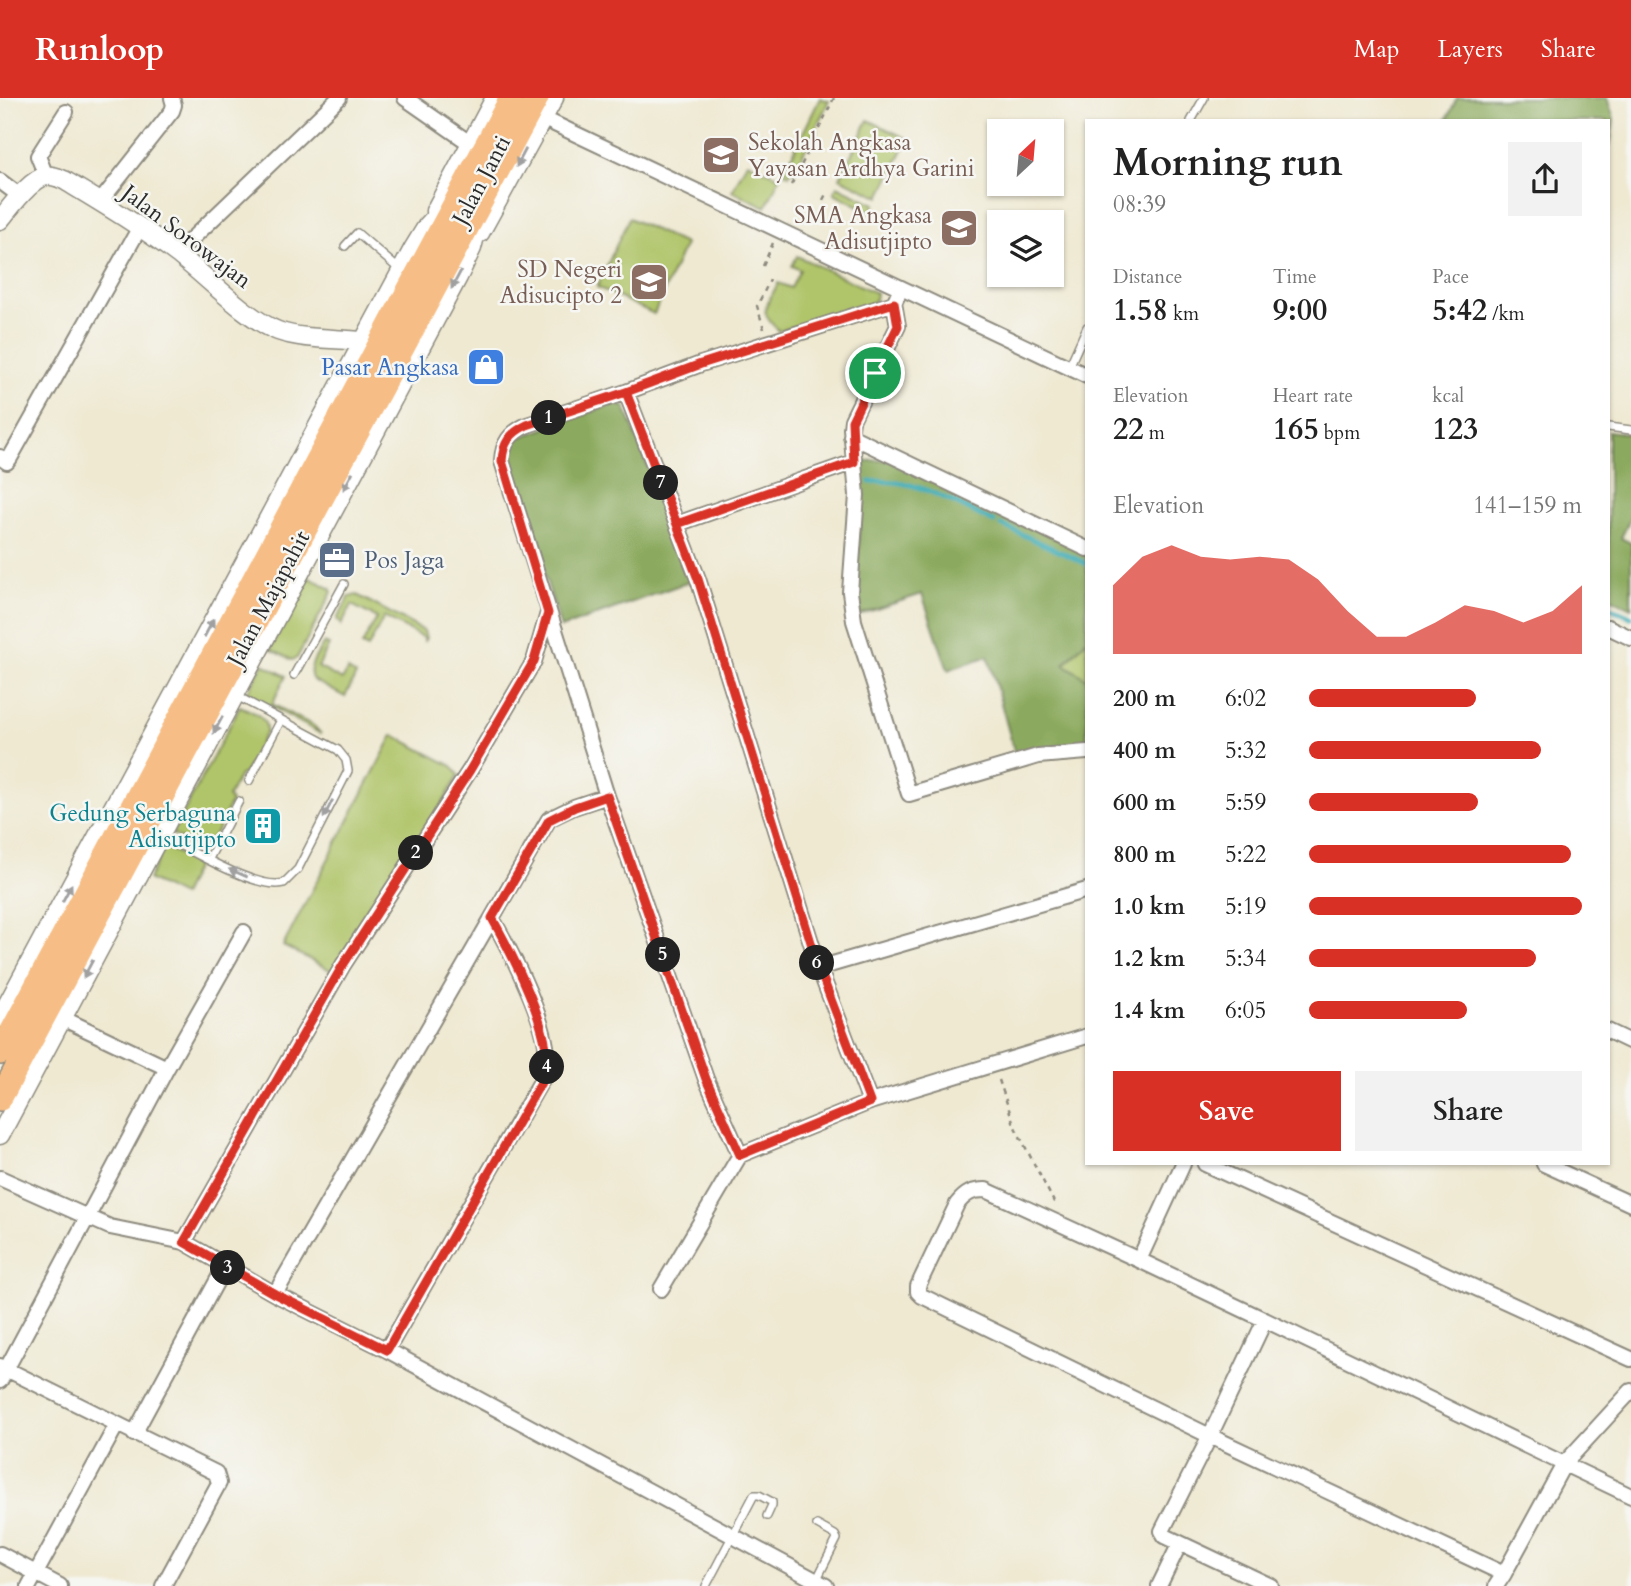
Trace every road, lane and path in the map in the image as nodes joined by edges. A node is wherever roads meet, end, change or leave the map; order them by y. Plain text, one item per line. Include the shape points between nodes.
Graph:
1 (172, 98) edge
2 (339, 98) edge
3 (404, 98) edge
4 (495, 98) edge
5 (511, 98) edge
6 (554, 98) edge
7 (834, 98) edge
8 (1204, 98) edge
9 (539, 108) edge
10 (66, 113) dead end
11 (1192, 119) edge
12 (471, 144) junction
13 (46, 176) junction
14 (0, 181) edge
15 (791, 185) dead end
16 (475, 189) junction
17 (826, 194) dead end
18 (20, 196) junction
19 (823, 200) dead end
20 (100, 202) junction
21 (873, 218) dead end
22 (0, 220) edge
23 (871, 223) dead end
24 (427, 226) junction
25 (140, 227) junction
26 (774, 243) dead end
27 (345, 246) dead end
28 (472, 248) junction
29 (177, 253) junction
30 (763, 266) dead end
31 (401, 271) junction
32 (770, 281) dead end
33 (897, 296) junction
34 (1085, 331) edge
35 (363, 341) junction
36 (768, 343) junction
37 (1068, 368) junction
38 (1085, 375) edge
39 (626, 392) junction
40 (376, 412) junction
41 (1610, 428) edge
42 (1631, 430) edge
43 (852, 436) junction
44 (0, 457) edge
45 (854, 462) junction
46 (677, 524) junction
47 (271, 529) junction
48 (1085, 548) edge
49 (344, 583) dead end
50 (548, 613) junction
51 (1610, 628) edge
52 (1631, 638) edge
53 (294, 675) dead end
54 (235, 695) junction
55 (281, 720) junction
56 (1085, 751) edge
57 (249, 781) dead end
58 (607, 796) junction
59 (239, 801) dead end
60 (160, 835) junction
61 (209, 859) junction
62 (1085, 891) edge
63 (492, 918) junction
64 (102, 925) junction
65 (244, 932) dead end
66 (819, 968) junction
67 (0, 1018) edge
68 (62, 1018) junction
69 (1610, 1032) edge
70 (1085, 1037) edge
71 (1631, 1042) edge
72 (0, 1053) edge
73 (995, 1063) junction
74 (167, 1068) junction
75 (0, 1099) edge
76 (870, 1102) junction
77 (0, 1135) edge
78 (740, 1155) junction
79 (1183, 1165) edge
80 (1207, 1165) edge
81 (1546, 1165) edge
82 (0, 1178) edge
83 (1631, 1204) edge
84 (88, 1218) junction
85 (1066, 1225) junction
86 (184, 1242) junction
87 (1139, 1260) junction
88 (225, 1266) junction
89 (661, 1289) dead end
90 (275, 1294) junction
91 (1265, 1320) junction
92 (387, 1350) junction
93 (1631, 1359) edge
94 (2, 1372) edge
95 (1631, 1391) edge
96 (116, 1426) junction
97 (134, 1434) junction
98 (1210, 1436) junction
99 (1564, 1464) junction
100 (1631, 1496) edge
101 (767, 1516) dead end
102 (817, 1525) dead end
103 (731, 1535) junction
104 (1180, 1543) junction
105 (0, 1554) edge
106 (33, 1580) edge
107 (1500, 1580) edge
108 (821, 1583) edge
109 (60, 1586) edge
110 (163, 1586) edge
111 (706, 1586) edge
112 (1159, 1586) edge
113 (1270, 1586) edge

1 - 20 street via 172,111
2 - 29 street
3 - 12 street
4 - 12 street, Jalan Janti
5 - 16 highway, Jalan Majapahit
6 - 9 street, Jalan Janti
7 - 15 path
8 - 11 lane
9 - 16 highway, Jalan Majapahit
9 -> 28 street, Jalan Janti
9 - 33 street
10 - 13 street via 38,156
12 - 24 street, Jalan Janti
13 - 18 street
13 - 20 street, Jalan Sorowajan via 64,180
14 - 18 street
16 - 24 street
16 - 28 street
16 - 40 highway, Jalan Majapahit
16 - 47 highway, Jalan Majapahit
17 - 19 path
18 - 22 street
20 - 25 street, Jalan Sorowajan
21 - 23 path
24 - 31 street
25 - 29 street, Jalan Sorowajan
25 - 44 street via 10,458 7,462
26 - 30 path
27 - 31 lane via 356,233
28 -> 40 street
29 - 35 street, Jalan Sorowajan via 275,330
31 - 35 street
32 - 36 path via 757,306
33 - 36 street
33 - 37 street
33 - 43 street via 898,326 852,421
34 - 37 lane
35 - 47 street
36 - 39 street
37 - 38 street
39 - 46 street
39 - 50 street via 518,429 503,450 502,461
40 -> 54 street
40 - 64 highway, Jalan Majapahit
41 - 42 lane
43 - 45 street
43 - 48 street
45 - 46 street
45 - 56 street via 857,495 851,607 909,794 1038,756
46 - 66 street
67 -> 47 street
47 - 72 highway, Jalan Majapahit
49 - 53 lane
50 - 58 street
50 - 86 street via 534,661 470,770 343,965
51 - 52 street
54 - 55 lane
54 -> 60 street
55 - 57 lane
55 -> 61 lane via 338,750 348,765 298,869 284,883 272,885
58 - 63 street via 549,820
58 - 78 street via 706,1079
59 - 61 lane
60 - 61 lane
60 - 64 street
62 - 66 street
63 - 90 street
63 - 92 street via 525,981 549,1058 547,1072
64 -> 68 street
64 - 75 highway, Jalan Majapahit
65 - 74 street
66 - 76 street
68 - 74 street
68 - 77 street
69 - 71 street
70 - 73 street
73 - 76 street
73 - 85 path via 1015,1127
74 - 84 street
76 - 78 street
78 - 89 street
79 - 87 street
80 - 93 street
81 - 83 street
82 - 84 street
84 - 86 street
84 - 94 street
85 - 87 street
85 - 98 street via 986,1190 965,1194 919,1292
86 - 88 street
87 - 91 street
88 - 90 street
88 - 97 street
90 - 92 street
91 - 98 street
91 - 99 street
92 - 103 street
94 - 96 street
95 - 99 street
96 - 97 street
96 - 106 street
97 - 110 street via 219,1478
98 - 104 street via 1163,1526 1165,1536
98 - 107 street
99 - 100 street
99 - 107 street
101 - 103 lane via 772,1502 754,1495
102 - 108 lane via 837,1539
103 - 108 street
103 - 111 lane
104 - 112 street
104 - 113 street
105 - 106 street
106 - 109 street

